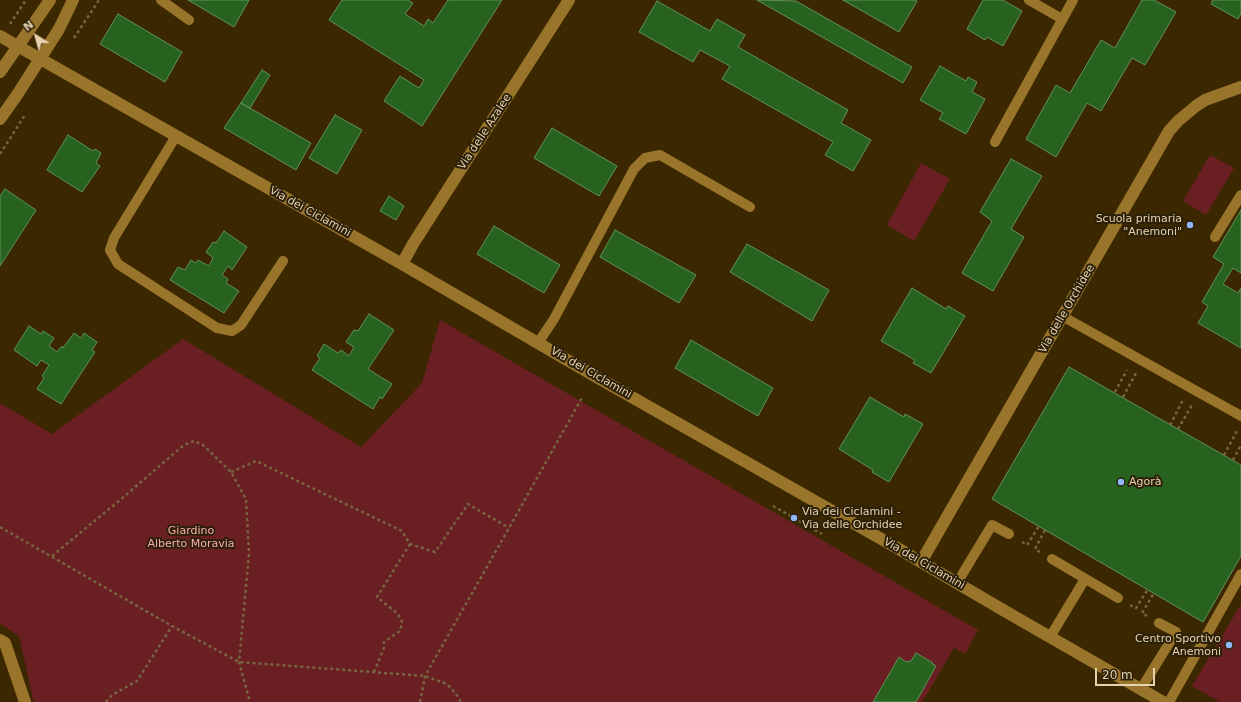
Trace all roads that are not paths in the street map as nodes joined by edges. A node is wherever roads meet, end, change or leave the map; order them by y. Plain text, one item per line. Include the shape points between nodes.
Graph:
1 (50, 0) edge
2 (73, 0) edge
3 (161, 0) edge
4 (569, 0) edge
5 (1029, 0) edge
6 (1073, 0) edge
7 (1062, 19) junction
8 (189, 20) dead end
9 (0, 36) edge
10 (18, 46) junction
11 (40, 59) junction
12 (0, 72) edge
13 (1241, 87) edge
14 (0, 119) edge
15 (176, 136) junction
16 (995, 142) dead end
17 (1241, 195) edge
18 (750, 207) dead end
19 (1215, 237) dead end
20 (283, 261) dead end
21 (402, 264) junction
22 (1062, 316) junction
23 (538, 343) junction
24 (1241, 416) edge
25 (1009, 534) road end
26 (1052, 559) dead end
27 (921, 562) junction
28 (1241, 574) edge
29 (1086, 579) junction
30 (957, 583) junction
31 (1118, 598) dead end
32 (1159, 623) dead end
33 (1050, 637) junction
34 (0, 640) edge
35 (1141, 689) junction
36 (25, 702) edge
37 (1163, 702) edge
38 (1169, 702) edge

1 - 10 street
2 - 11 street
3 - 8 lane
4 - 21 street, Via delle Azalee
5 - 7 lane
6 - 7 lane
7 - 16 lane
9 - 10 street, Via dei Ciclamini
10 - 11 street, Via dei Ciclamini
10 - 12 street
11 - 14 street
11 - 15 street, Via dei Ciclamini
13 - 22 street, Via delle Orchidee via 1205,100 1169,131
15 - 20 lane via 114,238 110,250 118,264 217,328 232,331 241,325
15 - 21 street, Via dei Ciclamini
17 - 19 lane
18 - 23 lane via 660,155 645,158 634,169
21 - 23 street, Via dei Ciclamini
22 - 24 lane
22 - 27 street, Via delle Orchidee
23 - 27 street, Via dei Ciclamini
25 - 30 lane via 992,525
26 - 29 lane
27 - 30 street, Via dei Ciclamini
28 - 38 lane
29 - 31 lane
29 - 33 lane
30 - 33 street, Via dei Ciclamini
32 - 35 lane via 1176,632
33 - 35 street, Via dei Ciclamini
34 - 36 street via 5,643
35 - 37 street, Via dei Ciclamini

